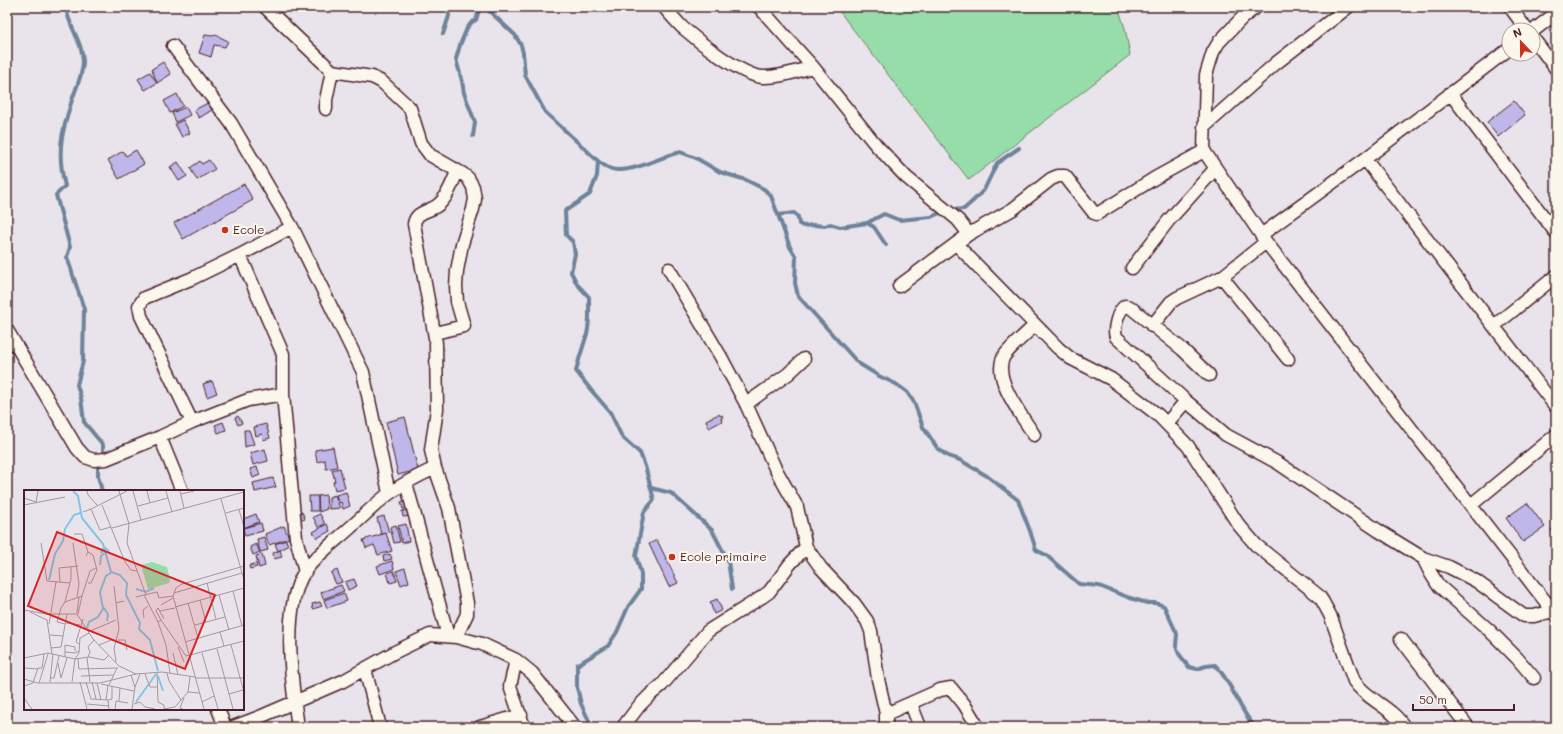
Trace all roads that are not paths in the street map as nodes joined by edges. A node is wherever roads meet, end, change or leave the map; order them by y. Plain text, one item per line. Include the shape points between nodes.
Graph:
1 (265, 7) edge
2 (664, 7) edge
3 (759, 7) edge
4 (1256, 7) edge
5 (1348, 7) edge
6 (1510, 7) edge
7 (1556, 13) edge
8 (1521, 22) edge
9 (1541, 25) edge
10 (173, 46) dead end
11 (1541, 49) edge
12 (1501, 55) edge
13 (813, 67) junction
14 (1556, 69) edge
15 (332, 71) junction
16 (1450, 93) junction
17 (326, 109) dead end
18 (1204, 127) junction
19 (1204, 151) junction
20 (1365, 159) junction
21 (1215, 169) junction
22 (457, 172) junction
23 (292, 227) junction
24 (1556, 233) edge
25 (969, 234) junction
26 (1264, 238) junction
27 (956, 244) junction
28 (240, 255) junction
29 (1132, 268) dead end
30 (669, 269) dead end
31 (1556, 276) edge
32 (1222, 277) junction
33 (899, 286) dead end
34 (1035, 325) junction
35 (1152, 326) junction
36 (1494, 326) junction
37 (7, 330) edge
38 (435, 333) junction
39 (804, 359) dead end
40 (1288, 359) dead end
41 (1209, 375) dead end
42 (283, 394) junction
43 (1186, 401) junction
44 (746, 404) junction
45 (1556, 407) edge
46 (192, 422) junction
47 (1167, 423) junction
48 (1034, 435) dead end
49 (1556, 435) edge
50 (160, 437) junction
51 (435, 468) junction
52 (406, 483) junction
53 (182, 490) edge
54 (389, 493) junction
55 (1471, 505) junction
56 (806, 547) junction
57 (1423, 558) junction
58 (305, 572) junction
59 (1555, 611) edge
60 (452, 637) junction
61 (1401, 639) dead end
62 (516, 660) junction
63 (366, 669) junction
64 (1534, 678) dead end
65 (294, 703) junction
66 (911, 704) junction
67 (218, 710) edge
68 (886, 714) junction
69 (522, 721) edge
70 (225, 727) edge
71 (233, 727) edge
72 (298, 727) edge
73 (380, 727) edge
74 (480, 727) edge
75 (575, 727) edge
76 (623, 727) edge
77 (886, 727) edge
78 (920, 727) edge
79 (978, 727) edge
80 (1404, 727) edge
81 (1468, 727) edge

1 - 15 street
2 - 13 street via 682,26 742,70 761,77 778,76
3 - 13 street
4 - 18 street via 1219,42 1213,52 1206,75
5 - 18 street via 1275,64
6 - 8 street
7 - 9 street
10 - 23 street via 231,123
11 - 14 street
12 - 16 street
13 - 25 street via 876,145 906,177 958,220
15 - 17 street
15 - 22 street via 372,77 382,82 410,108 421,142 430,155
16 - 20 street
16 - 24 street
18 - 19 street
19 - 21 street
19 - 25 street via 1097,214 1065,176 1058,176 1013,209
20 - 26 street
20 - 36 street
21 - 26 street
21 - 29 street via 1169,220
22 - 38 street via 445,198 437,206 414,219
22 - 38 street via 468,178 475,199 457,271 457,302 464,325
23 - 28 street
23 - 54 street via 363,372
25 - 27 street
26 - 32 street
26 - 55 street
27 - 33 street
27 - 34 street
28 - 42 street via 282,354
28 - 46 street via 144,298 139,306 141,316
30 - 44 street
31 - 36 street
32 - 35 street via 1171,302
32 - 40 street
34 - 47 street via 1070,358 1111,379
34 - 48 street via 1003,358 1000,370 1011,398
35 - 41 street via 1182,349
35 - 43 street via 1130,307 1125,306 1121,309 1116,338
36 - 45 street
37 - 50 street via 77,448 85,457 94,460 106,459
38 - 51 street via 437,409 431,450
39 - 44 street via 788,374
42 - 46 street via 248,400
42 - 58 street via 296,538
43 - 47 street
43 - 57 street via 1226,435 1278,463 1379,532
44 - 56 street via 775,468 797,508
46 - 50 street
47 - 80 street via 1188,446 1238,524 1256,545 1319,596 1330,615 1354,681 1360,690 1393,714
49 - 55 street
50 - 53 street
51 - 52 street
51 - 60 street via 449,508 467,603 467,614
52 - 54 street
52 - 60 street
54 - 58 street via 323,552
55 - 59 street
56 - 68 street via 820,568 854,603 867,621
56 - 76 street via 762,598 708,631
57 - 59 street via 1449,567 1476,581 1524,616
57 - 64 street via 1438,585 1489,630
58 - 65 street via 295,593 289,640
60 - 62 street via 482,644
60 - 63 street via 430,635
61 - 81 street
62 - 69 street via 510,686
62 - 75 street via 532,673
63 - 65 street
63 - 73 street
65 - 71 street
65 - 72 street
66 - 68 street
66 - 78 street
66 - 79 street via 940,690 951,688
67 - 70 street
68 - 77 street
69 - 74 street

